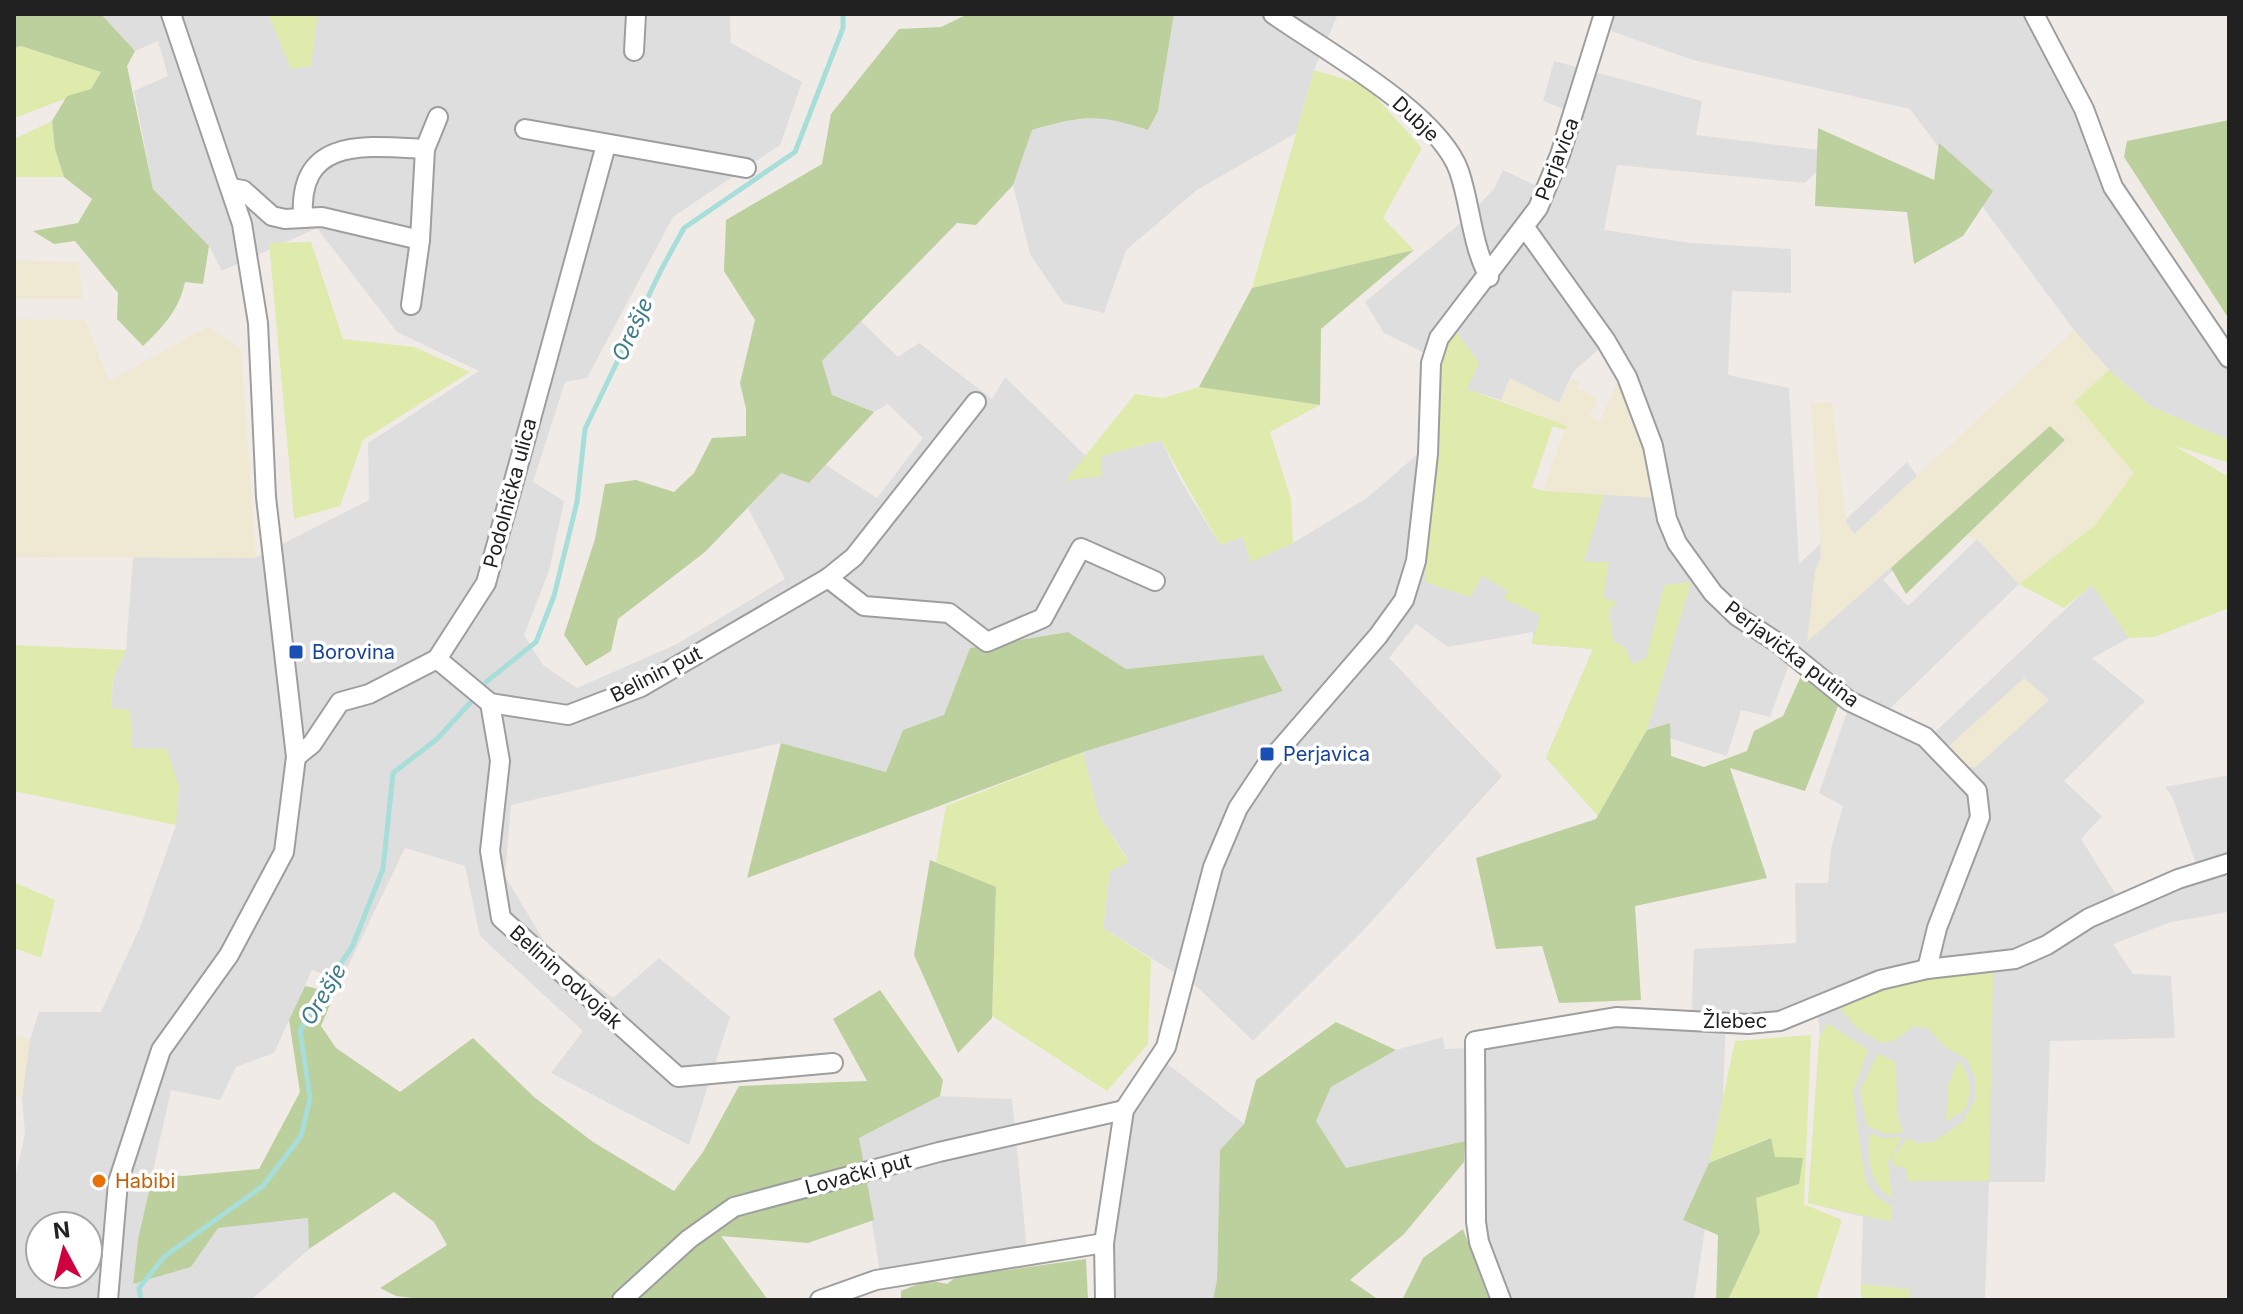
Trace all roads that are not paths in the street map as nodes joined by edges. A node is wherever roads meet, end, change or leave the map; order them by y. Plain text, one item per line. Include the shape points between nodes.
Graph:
1 (171, 14) edge
2 (636, 14) edge
3 (1273, 14) edge
4 (1604, 14) edge
5 (2034, 14) edge
6 (634, 51) dead end
7 (438, 117) dead end
8 (525, 129) dead end
9 (606, 145) junction
10 (425, 149) junction
11 (746, 168) dead end
12 (231, 188) junction
13 (303, 217) junction
14 (1526, 229) junction
15 (420, 240) junction
16 (1489, 277) junction
17 (411, 305) dead end
18 (2229, 358) edge
19 (976, 402) dead end
20 (828, 578) junction
21 (1155, 581) dead end
22 (437, 659) junction
23 (490, 703) junction
24 (296, 757) junction
25 (2229, 863) edge
26 (1927, 969) junction
27 (833, 1063) dead end
28 (1124, 1110) junction
29 (1104, 1243) junction
30 (108, 1300) edge
31 (622, 1300) edge
32 (820, 1300) edge
33 (1105, 1300) edge
34 (1501, 1300) edge

1 - 12 street
2 - 6 street
3 - 16 street, Dubje via 1402,104 1445,147 1458,169 1479,258
4 - 14 street, Perjavica via 1560,155
5 - 18 street via 2084,109 2113,187
7 - 10 street
8 - 9 street
9 - 11 street
9 - 22 street, Podolnička ulica via 486,583
10 - 13 street via 369,146 324,158 305,178
10 - 15 street
12 - 13 street via 243,190 272,216
12 - 24 street via 258,323 266,497
13 - 15 street
14 - 16 street, Perjavica
14 - 26 street, Perjavička putina via 1627,377 1653,446 1667,519 1677,543 1713,593 1849,701 1925,737 1977,791 1980,817 1937,928
15 - 17 street
16 - 28 street, Perjavica via 1439,338 1431,363 1416,561 1404,600 1268,763 1238,808 1213,867 1166,1047
19 - 20 street, Belinin put via 854,557
20 - 21 street via 864,606 949,613 987,642 1043,618 1081,548
20 - 23 street, Belinin put via 641,687 568,715
22 - 23 street
22 - 24 street, Podolnička ulica via 369,694 340,702 312,744
23 - 27 street, Belinin odvojak via 500,761 490,851 501,918 678,1077
24 - 30 street via 284,852 229,955 161,1050 118,1182
25 - 26 street, Žlebec via 2089,918 2015,959
26 - 34 street, Žlebec via 1866,984 1806,1012 1767,1023 1616,1017 1475,1041 1476,1222
28 - 29 street, Perjavica
28 - 31 street, Lovački put via 734,1207 689,1239
29 - 32 street via 876,1280
29 - 33 street, Perjavica

